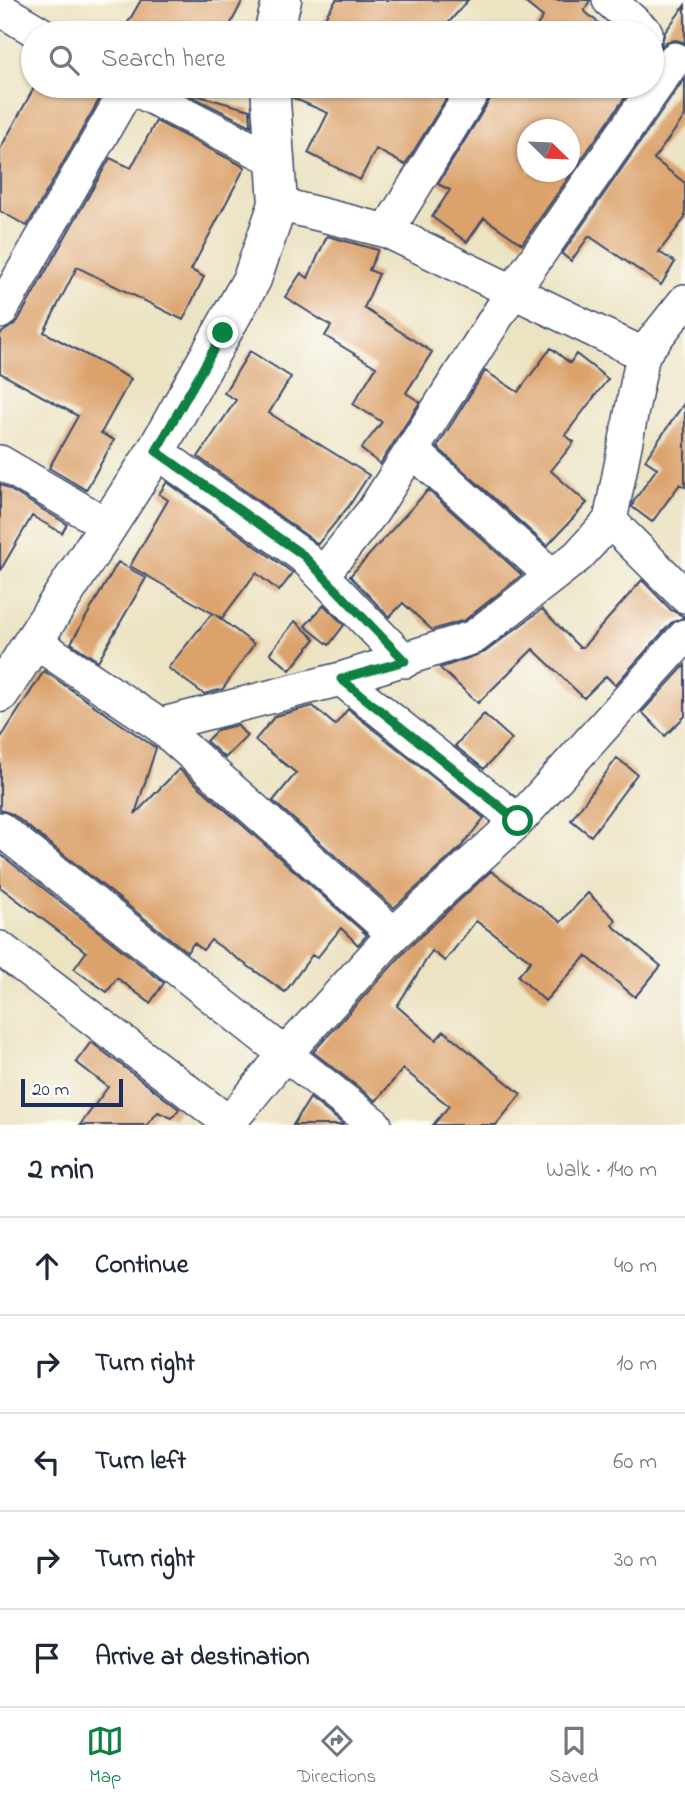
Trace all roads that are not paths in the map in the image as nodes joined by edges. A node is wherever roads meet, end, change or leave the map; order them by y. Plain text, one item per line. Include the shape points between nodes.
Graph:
1 (282, 0) edge
2 (609, 0) edge
3 (0, 9) edge
4 (276, 21) edge
5 (633, 21) edge
6 (21, 22) edge
7 (122, 98) edge
8 (153, 98) edge
9 (271, 98) edge
10 (469, 98) edge
11 (642, 98) edge
12 (277, 161) junction
13 (278, 204) junction
14 (387, 231) junction
15 (513, 291) junction
16 (685, 300) edge
17 (0, 312) edge
18 (643, 354) junction
19 (156, 451) junction
20 (413, 451) junction
21 (0, 463) edge
22 (610, 521) junction
23 (109, 526) junction
24 (323, 574) junction
25 (551, 575) junction
26 (685, 596) edge
27 (685, 636) edge
28 (34, 641) junction
29 (405, 661) junction
30 (341, 679) junction
31 (0, 693) edge
32 (159, 725) junction
33 (518, 821) junction
34 (0, 828) edge
35 (394, 934) junction
36 (0, 948) edge
37 (284, 1055) junction
38 (215, 1120) edge
39 (374, 1125) edge

1 - 4 street
2 - 5 street
3 - 6 street
7 - 17 street
8 - 12 street
9 - 12 street
10 - 14 street
11 - 15 street
12 - 13 street
13 - 14 street
13 - 19 street via 251,279
14 - 15 street
15 - 18 street
15 - 20 street
16 - 18 street
18 - 22 street
19 - 23 street
19 - 24 street via 256,519
20 - 24 street
20 - 25 street
21 - 23 street
22 - 25 street via 578,556
22 - 26 street
23 - 28 street
24 - 29 street
25 - 29 street via 474,637
27 - 33 street
28 - 31 street
28 - 32 street
29 - 30 street
30 - 32 street
30 - 33 street
32 - 35 street
33 - 35 street
34 - 37 street
35 - 37 street
36 - 38 street
37 - 38 street
37 - 39 street

